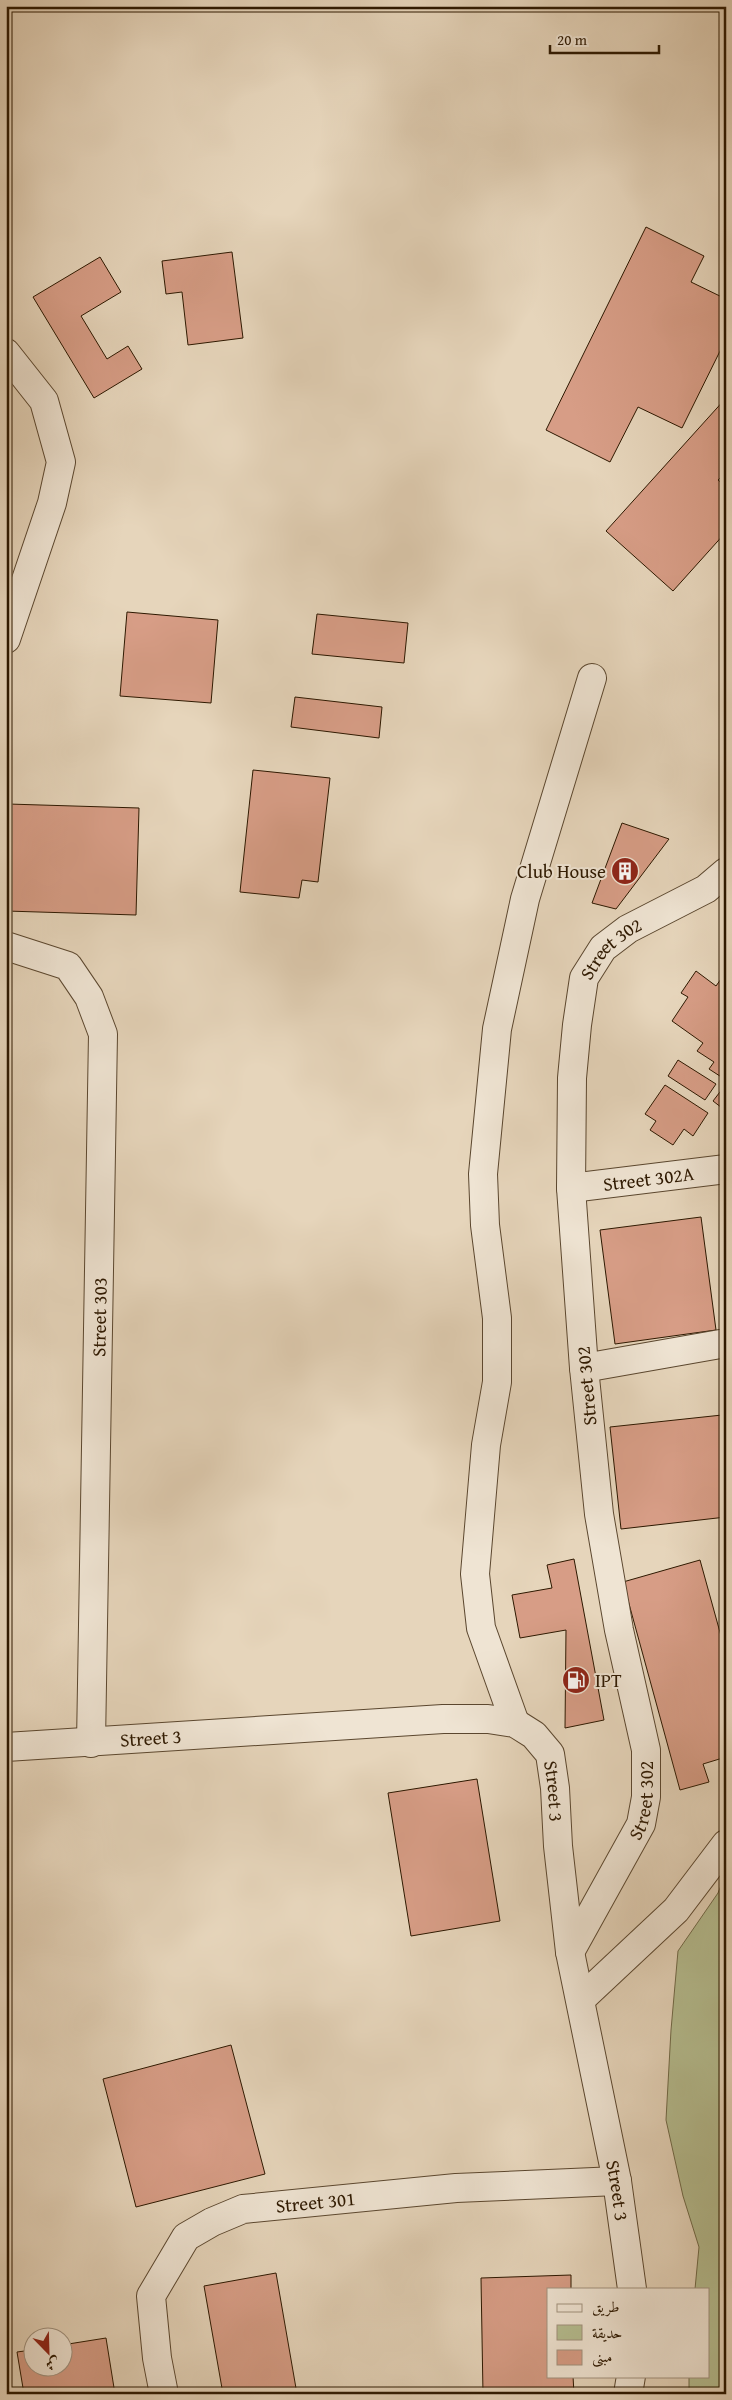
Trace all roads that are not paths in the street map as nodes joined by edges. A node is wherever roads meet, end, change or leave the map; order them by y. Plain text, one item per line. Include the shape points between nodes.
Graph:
1 (6, 353) edge
2 (6, 639) edge
3 (592, 678) dead end
4 (726, 872) edge
5 (6, 946) edge
6 (726, 1169) edge
7 (571, 1188) junction
8 (726, 1343) edge
9 (584, 1368) junction
10 (515, 1724) junction
11 (91, 1743) junction
12 (6, 1747) edge
13 (726, 1844) edge
14 (570, 1952) junction
15 (581, 1999) junction
16 (617, 2181) junction
17 (632, 2288) edge
18 (631, 2378) edge
19 (164, 2394) edge
20 (628, 2394) edge

1 - 2 street via 44,401 62,462 52,503
3 - 10 street via 525,898 496,1028 483,1174 485,1225 497,1318 497,1382 486,1445 475,1574 481,1628
4 - 7 street, Street 302 via 706,889 628,929 603,948 584,978 572,1078
5 - 11 street, Street 303 via 68,966 89,996 103,1034
6 - 7 street, Street 302A
7 - 9 street, Street 302
8 - 9 street
9 - 14 street, Street 302 via 599,1514 619,1630 646,1750 646,1797 641,1824
10 - 11 street, Street 3 via 488,1719 443,1719
10 - 14 street, Street 3 via 534,1735 550,1754
11 - 12 street, Street 3
13 - 15 street via 676,1910
14 - 15 street, Street 3
15 - 16 street, Street 3
16 - 17 street, Street 3
16 - 19 street, Street 301 via 456,2188 242,2209 212,2222 186,2237 152,2296 157,2358
18 - 20 street

